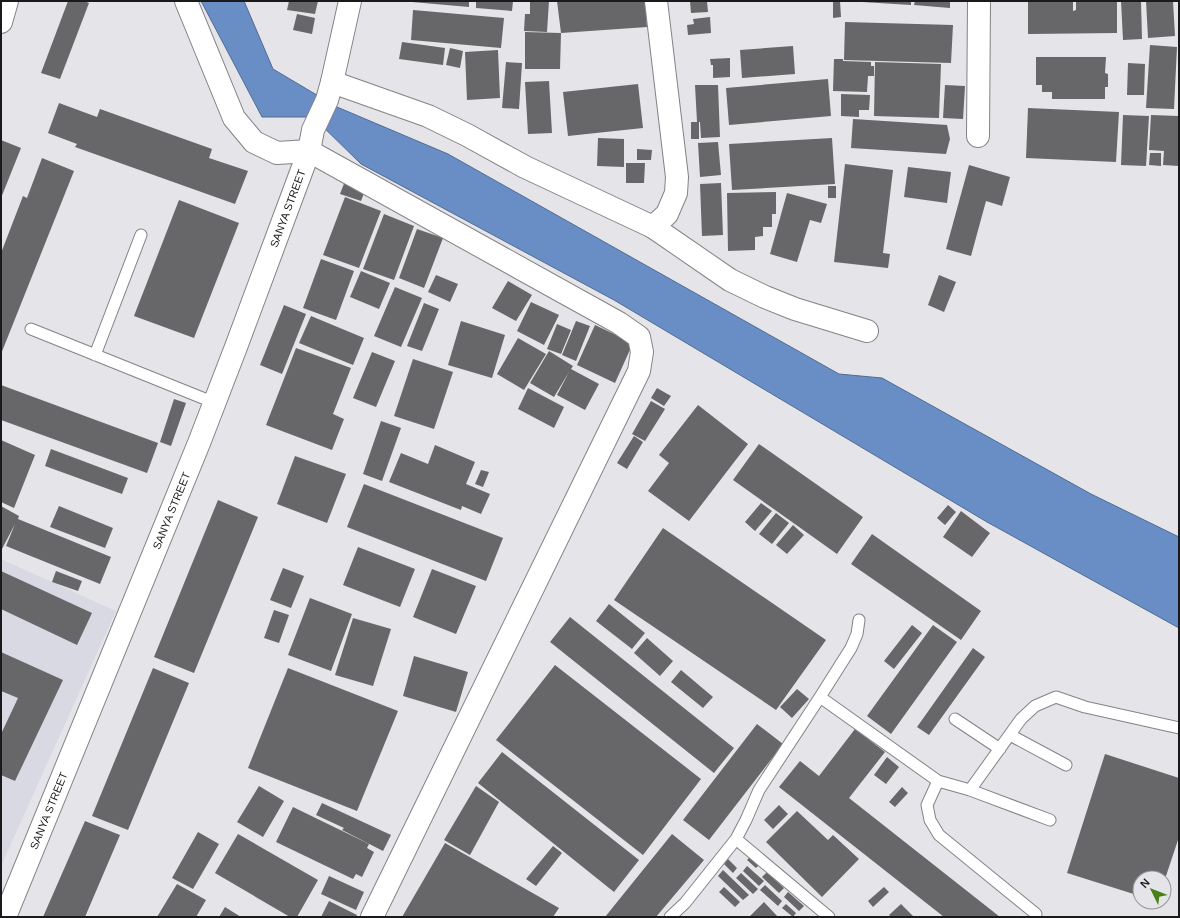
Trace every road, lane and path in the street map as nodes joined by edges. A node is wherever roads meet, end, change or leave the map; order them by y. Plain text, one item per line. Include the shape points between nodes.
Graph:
1 (7, 1) edge
2 (186, 1) edge
3 (350, 1) edge
4 (656, 1) edge
5 (979, 1) edge
6 (1, 22) edge
7 (330, 91) junction
8 (978, 136) dead end
9 (309, 152) junction
10 (653, 227) junction
11 (141, 235) dead end
12 (31, 329) dead end
13 (867, 331) dead end
14 (95, 355) junction
15 (214, 403) junction
16 (859, 620) dead end
17 (820, 697) junction
18 (954, 719) dead end
19 (1179, 728) edge
20 (1010, 734) junction
21 (1000, 749) junction
22 (1066, 764) dead end
23 (938, 781) junction
24 (970, 790) junction
25 (1050, 820) dead end
26 (736, 839) junction
27 (1036, 914) dead end
28 (5, 917) edge
29 (372, 917) edge
30 (670, 917) edge
31 (829, 917) edge

1 - 6 street
2 - 9 street via 234,118 254,142 277,154
3 - 7 street, SANYA STREET
4 - 10 street via 677,177 676,193 667,214
5 - 8 street
7 - 9 street, SANYA STREET via 313,130
7 - 10 street via 428,116 525,167
9 - 15 street, SANYA STREET
9 - 29 street via 619,324 639,337 642,352 639,370
10 - 13 street via 730,280 764,297
11 - 14 lane
12 - 14 lane
14 - 15 lane
15 - 28 street, SANYA STREET
16 - 17 lane via 851,648
17 - 23 lane
17 - 26 lane via 759,790
18 - 21 lane
19 - 20 lane via 1085,707 1056,697 1035,706
20 - 21 lane
20 - 22 lane
21 - 24 lane
23 - 24 lane
23 - 27 lane via 927,805 930,820 939,835
24 - 25 lane
26 - 30 lane via 685,903
26 - 31 lane

